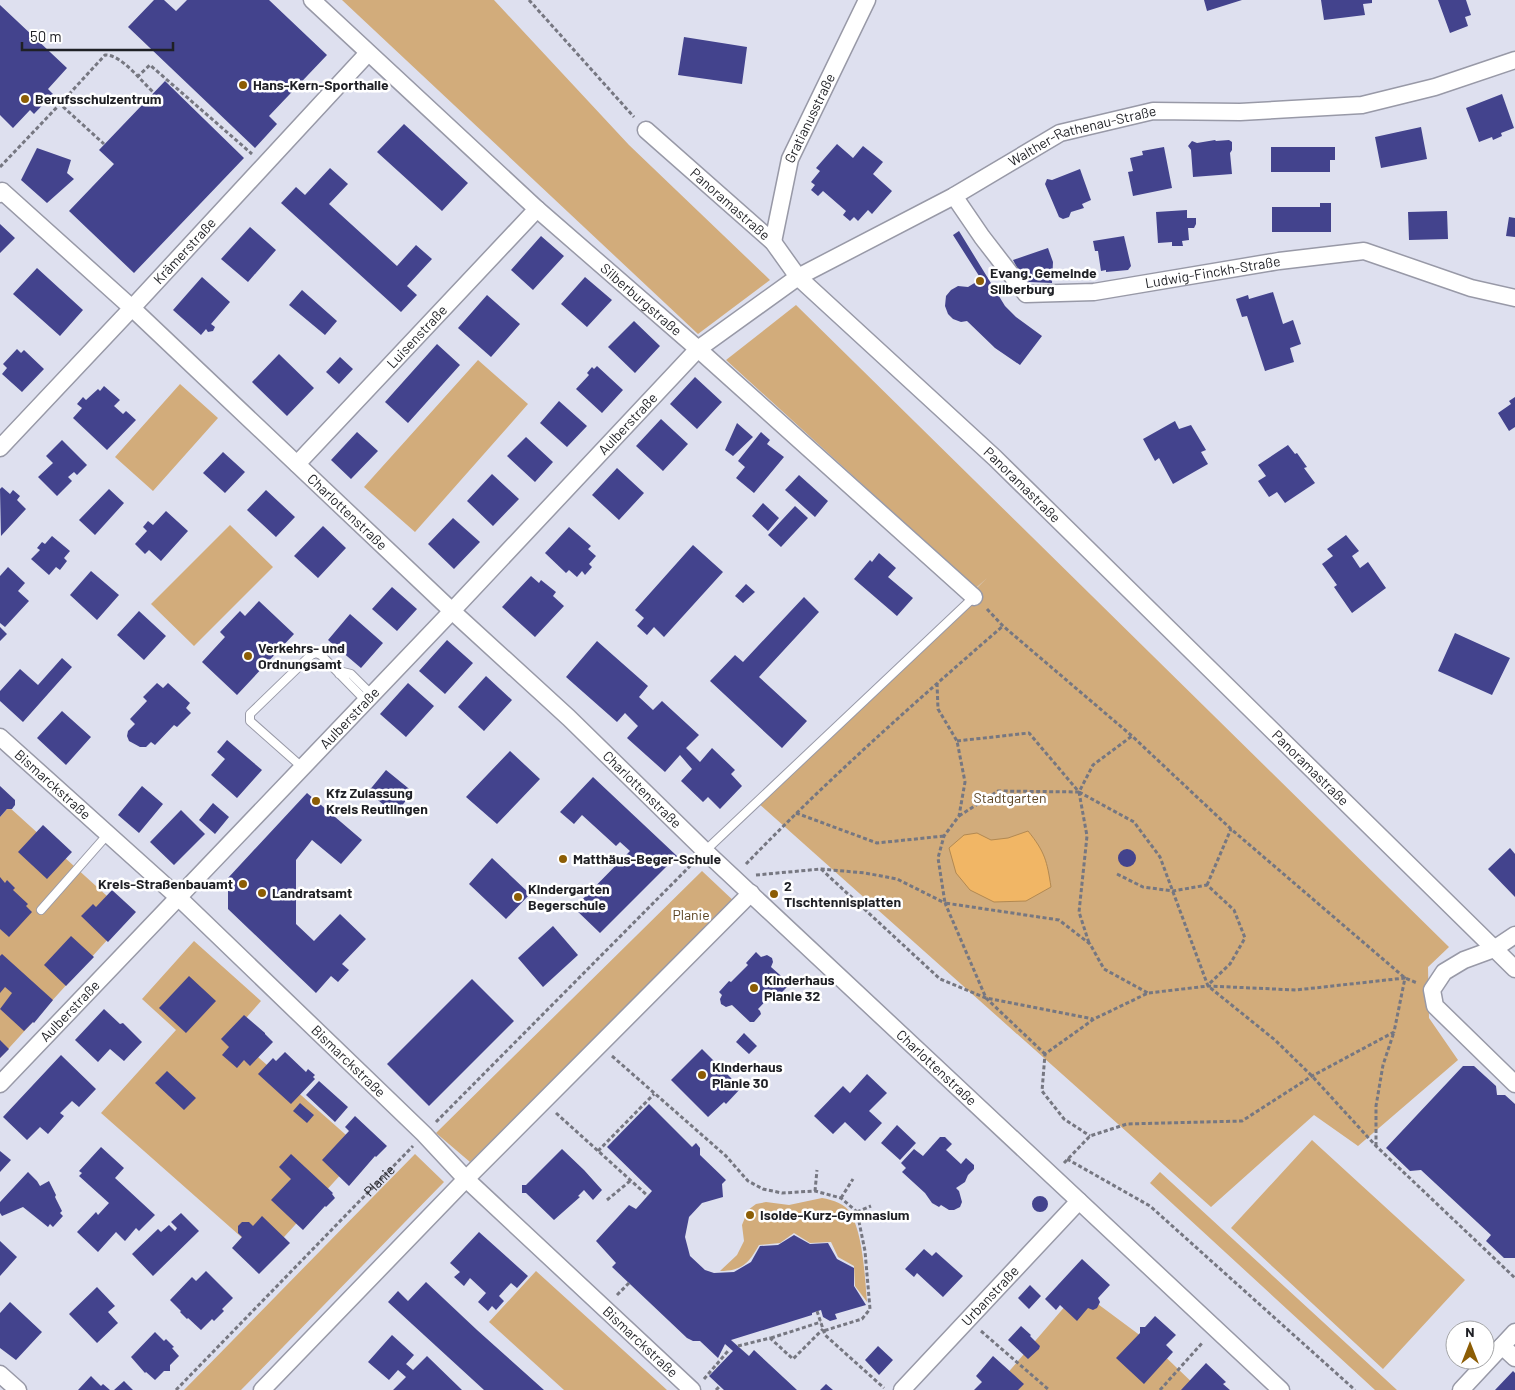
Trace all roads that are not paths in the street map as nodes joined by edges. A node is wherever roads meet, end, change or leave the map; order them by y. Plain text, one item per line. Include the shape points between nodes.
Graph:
1 (312, 0) edge
2 (867, 0) edge
3 (368, 53) junction
4 (1515, 60) edge
5 (646, 130) road end
6 (1, 193) edge
7 (954, 196) junction
8 (537, 209) junction
9 (773, 242) junction
10 (798, 277) junction
11 (1515, 298) edge
12 (132, 308) junction
13 (698, 350) junction
14 (0, 448) edge
15 (297, 464) junction
16 (974, 597) joint
17 (452, 611) junction
18 (369, 698) junction
19 (0, 737) edge
20 (303, 768) junction
21 (108, 834) junction
22 (705, 851) junction
23 (751, 893) junction
24 (179, 898) junction
25 (41, 910) dead end
26 (1515, 935) edge
27 (1494, 949) junction
28 (1515, 969) edge
29 (0, 1084) edge
30 (1515, 1084) edge
31 (466, 1179) junction
32 (1078, 1200) junction
33 (1515, 1332) edge
34 (1502, 1346) junction
35 (1515, 1358) edge
36 (0, 1374) edge
37 (697, 1386) edge
38 (18, 1390) edge
39 (262, 1390) edge
40 (902, 1390) edge
41 (1281, 1390) edge
42 (1461, 1390) edge

1 - 3 street, Silberburgstraße
2 - 9 street, Gratianusstraße via 790,159
3 - 8 street, Silberburgstraße
3 - 12 street, Krämerstraße
4 - 7 street, Walther-Rathenau-Straße via 1435,87 1362,105 1240,112 1154,111 1060,133
5 - 9 street, Panoramastraße
6 - 12 street, Charlottenstraße
7 - 10 street, Walther-Rathenau-Straße
7 - 11 street, Ludwig-Finckh-Straße via 1026,294 1094,292 1364,250 1470,288
8 - 13 street, Silberburgstraße
8 - 15 street, Luisenstraße
9 - 10 street, Panoramastraße
10 - 13 street, Walther-Rathenau-Straße
10 - 27 street, Panoramastraße via 995,458
12 - 14 street, Krämerstraße
12 - 15 street, Charlottenstraße
13 - 16 street, Silberburgstraße
13 - 17 street, Aulberstraße
15 - 17 street, Charlottenstraße
16 - 22 lane
17 - 18 street, Aulberstraße
17 - 22 street, Charlottenstraße via 569,718
18 - 20 street, Aulberstraße
18 - 20 lane via 316,653 250,714 250,722
19 - 21 street, Bismarckstraße
20 - 24 street, Aulberstraße
21 - 24 street, Bismarckstraße
21 - 25 lane
22 - 23 street, Charlottenstraße
23 - 31 street
23 - 32 street, Charlottenstraße
24 - 29 street, Aulberstraße
24 - 31 street, Bismarckstraße via 424,1134
26 - 27 street
27 - 28 street, Panoramastraße
27 - 30 street via 1464,960 1444,972 1432,990 1435,1006
31 - 37 street, Bismarckstraße
31 - 39 street
32 - 40 street, Urbanstraße
32 - 41 street, Charlottenstraße
33 - 34 street
34 - 35 street
34 - 42 street
36 - 38 street

